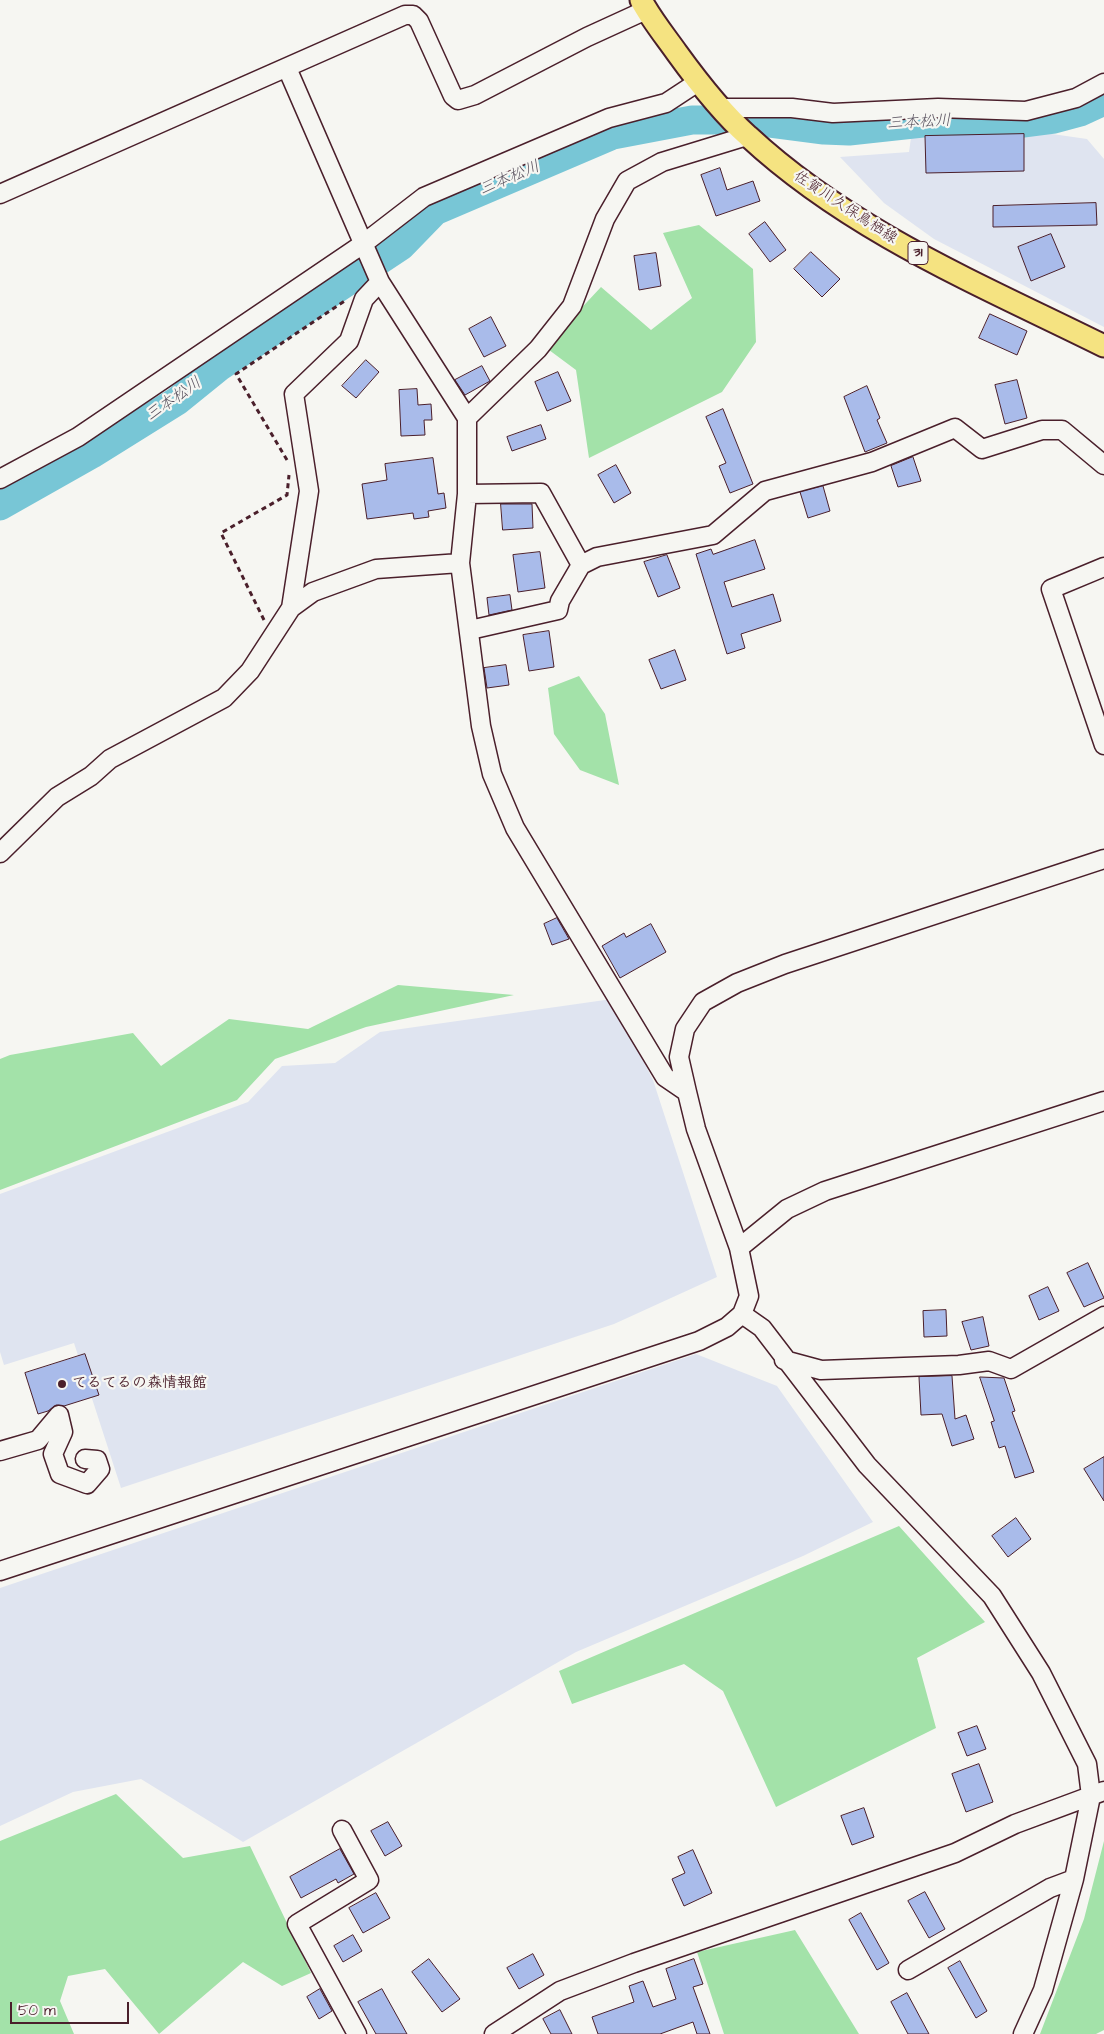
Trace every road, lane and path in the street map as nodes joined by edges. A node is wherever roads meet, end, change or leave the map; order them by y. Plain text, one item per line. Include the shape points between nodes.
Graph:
1 (644, 5) edge
2 (287, 68) junction
3 (698, 82) junction
4 (1104, 83) edge
5 (721, 108) junction
6 (747, 136) junction
7 (0, 194) edge
8 (363, 244) junction
9 (380, 282) junction
10 (364, 299) junction
11 (1104, 346) edge
12 (468, 418) junction
13 (1104, 466) edge
14 (0, 480) edge
15 (467, 494) junction
16 (460, 563) junction
17 (582, 565) junction
18 (1104, 567) edge
19 (291, 608) junction
20 (470, 630) junction
21 (272, 636) junction
22 (1104, 745) edge
23 (0, 853) edge
24 (1104, 859) edge
25 (687, 1092) junction
26 (1104, 1101) edge
27 (739, 1248) junction
28 (742, 1314) junction
29 (1104, 1316) edge
30 (784, 1360) junction
31 (0, 1451) edge
32 (85, 1459) dead end
33 (0, 1571) edge
34 (1098, 1794) edge
35 (342, 1830) dead end
36 (1074, 1879) junction
37 (908, 1970) dead end
38 (357, 2034) edge
39 (494, 2034) edge
40 (1023, 2034) edge

1 - 2 street via 466,99 458,100 453,96 419,21 413,16 405,15
1 - 3 main road, 佐賀川久保鳥栖線 / 31
2 - 7 street
2 - 8 street
3 - 5 main road, 佐賀川久保鳥栖線 / 31
3 - 8 street via 666,103 609,118 424,198
4 - 5 street via 1076,98 1026,111 938,108 833,113 792,108
5 - 6 main road, 佐賀川久保鳥栖線 / 31
6 - 11 main road, 佐賀川久保鳥栖線 / 31 via 808,186 889,239
6 - 12 street via 662,162 627,181 605,219 572,306 538,349
8 - 9 street
8 - 14 street via 78,437
9 - 10 street
9 - 12 street
10 - 19 street via 349,341 294,394 309,491
10 - 21 path via 345,301 236,374 290,465 287,495 221,534
12 - 15 street
13 - 17 street via 1062,430 1042,430 982,449 955,428 872,462 765,492 713,535 597,557
15 - 16 street
15 - 17 street via 541,493
16 - 19 street via 376,569 313,592
16 - 20 street
17 - 20 street via 558,610
18 - 22 street via 1051,589
19 - 21 street
20 - 25 street via 481,726 492,774 515,828 665,1077
21 - 23 street via 250,671 224,698 110,759 91,776 57,797
24 - 25 street via 785,964 737,983 703,1002 685,1029 680,1057
25 - 27 street via 696,1129
26 - 27 street via 825,1191 787,1209
27 - 28 street via 749,1296
28 - 30 street via 762,1328
28 - 33 street via 727,1328 699,1340
29 - 30 street via 1010,1369 990,1361 821,1370
30 - 34 street via 867,1465 992,1596 1041,1673 1080,1746
31 - 32 street via 38,1440 58,1415 63,1432 54,1454 60,1474 87,1484 100,1469 97,1460
34 - 36 street
34 - 39 street via 1015,1824 955,1853 560,1991
35 - 38 street via 369,1880 297,1924
36 - 37 street via 1050,1888
36 - 40 street via 1043,1990

